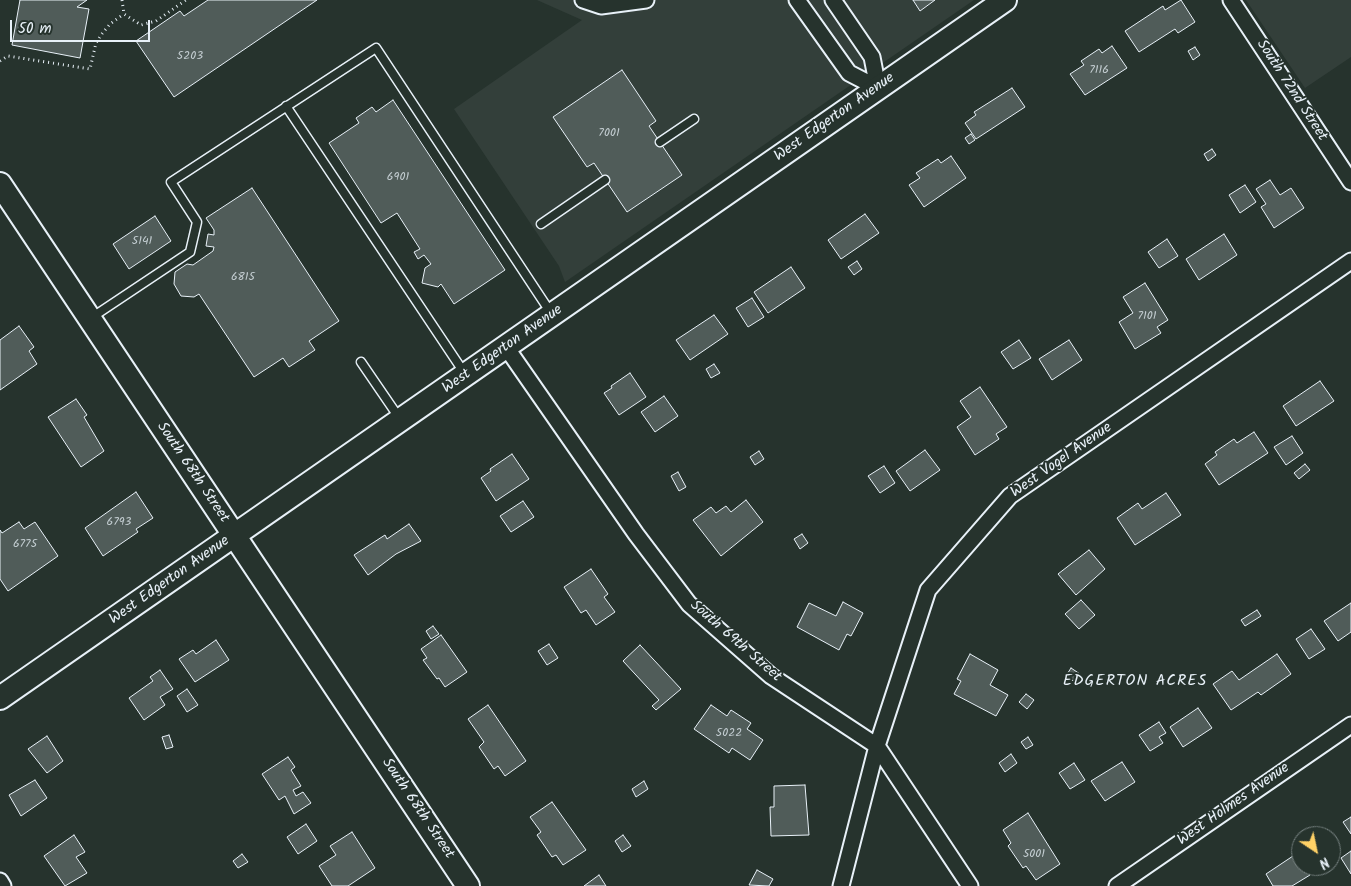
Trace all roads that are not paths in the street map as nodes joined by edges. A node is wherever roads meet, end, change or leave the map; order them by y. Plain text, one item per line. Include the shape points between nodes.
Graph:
1 (583, 0) edge
2 (646, 0) edge
3 (797, 0) edge
4 (833, 0) edge
5 (1005, 0) edge
6 (1231, 0) edge
7 (878, 88) junction
8 (286, 106) junction
9 (694, 119) dead end
10 (660, 142) dead end
11 (605, 180) dead end
12 (1351, 182) edge
13 (0, 184) edge
14 (541, 224) dead end
15 (1351, 261) edge
16 (552, 315) junction
17 (90, 319) junction
18 (506, 348) junction
19 (361, 362) dead end
20 (466, 376) junction
21 (401, 421) junction
22 (235, 537) junction
23 (0, 698) edge
24 (1351, 725) edge
25 (877, 746) junction
26 (0, 882) edge
27 (3, 886) edge
28 (468, 886) edge
29 (841, 886) edge
30 (970, 886) edge
31 (1117, 886) edge

1 - 2 street via 601,6
3 - 7 street via 849,73
4 - 7 street via 872,57
5 - 7 street, West Edgerton Avenue
6 - 12 street, South 72nd Street
7 - 16 street, West Edgerton Avenue
8 - 16 lane via 376,48
8 - 17 lane via 171,182 197,222 190,252
8 - 20 lane
9 - 10 lane
11 - 14 lane
13 - 17 street, South 68th Street
15 - 25 street, West Vogel Avenue via 1010,496 928,590
16 - 18 street, West Edgerton Avenue
17 - 22 street, South 68th Street
18 - 20 street, West Edgerton Avenue
18 - 25 street, South 69th Street via 689,604 771,676
19 - 21 lane
20 - 21 street, West Edgerton Avenue
21 - 22 street, West Edgerton Avenue
22 - 23 street, West Edgerton Avenue
22 - 28 street, South 68th Street
24 - 31 street, West Holmes Avenue
25 - 29 street
25 - 30 street, South 69th Street
26 - 27 street

